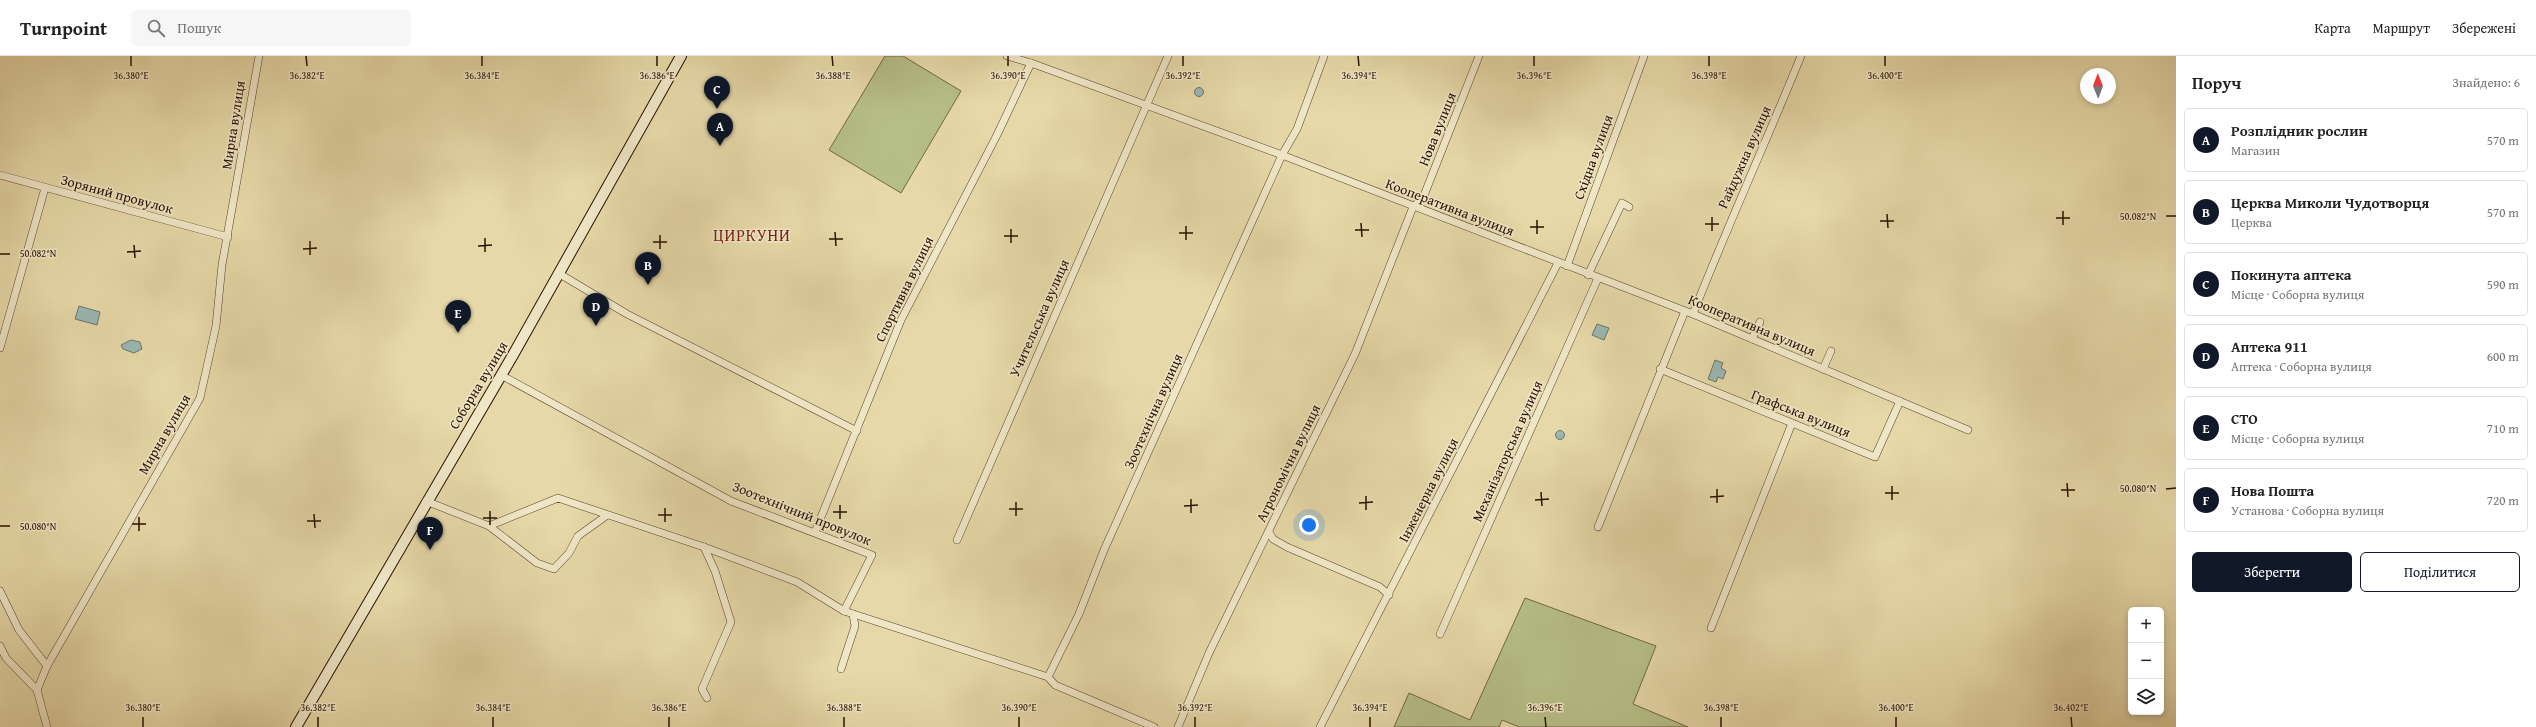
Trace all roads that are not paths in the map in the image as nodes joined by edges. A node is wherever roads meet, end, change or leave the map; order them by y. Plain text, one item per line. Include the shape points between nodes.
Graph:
1 (258, 56) edge
2 (681, 56) edge
3 (1007, 56) edge
4 (1168, 56) edge
5 (1324, 56) edge
6 (1479, 56) edge
7 (1644, 56) edge
8 (1801, 56) edge
9 (1031, 62) junction
10 (1145, 106) junction
11 (1282, 155) junction
12 (0, 175) edge
13 (44, 188) junction
14 (1413, 207) junction
15 (1628, 207) dead end
16 (228, 237) junction
17 (1558, 263) junction
18 (1567, 266) junction
19 (558, 273) junction
20 (1588, 275) junction
21 (1598, 278) junction
22 (1685, 311) junction
23 (1693, 314) junction
24 (1760, 322) dead end
25 (1752, 339) junction
26 (0, 348) edge
27 (1831, 351) dead end
28 (1660, 369) junction
29 (1823, 369) junction
30 (501, 375) junction
31 (1900, 400) junction
32 (1792, 423) junction
33 (1968, 430) dead end
34 (857, 431) junction
35 (426, 501) junction
36 (606, 516) junction
37 (489, 526) junction
38 (1598, 527) dead end
39 (814, 532) junction
40 (1269, 532) junction
41 (958, 540) dead end
42 (704, 547) junction
43 (0, 590) edge
44 (1390, 595) junction
45 (844, 611) junction
46 (853, 614) junction
47 (1711, 628) dead end
48 (1440, 634) dead end
49 (0, 646) edge
50 (47, 666) junction
51 (841, 669) dead end
52 (1048, 677) junction
53 (37, 690) junction
54 (707, 698) dead end
55 (47, 727) edge
56 (296, 727) edge
57 (1154, 727) edge
58 (1178, 727) edge
59 (1320, 727) edge

1 - 16 street, Мирна вулиця
2 - 19 street, Соборна вулиця
3 - 9 street, Кооперативна вулиця
4 - 10 street, Учительська вулиця
5 - 11 street, Зоотехнічна вулиця via 1297,129
6 - 14 street, Нова вулиця via 1423,198
7 - 18 street, Східна вулиця
8 - 23 street, Райдужна вулиця via 1719,246
9 - 10 street, Кооперативна вулиця
9 - 34 street, Спортивна вулиця via 901,320
10 - 11 street, Кооперативна вулиця
10 - 41 street, Учительська вулиця
11 - 14 street, Кооперативна вулиця
11 - 52 street, Зоотехнічна вулиця via 1104,550 1079,614
12 - 13 street, Зоряний провулок
13 - 16 street, Зоряний провулок
13 - 26 street
14 - 17 street, Кооперативна вулиця
14 - 40 street, Агрономічна вулиця via 1355,354
15 - 20 street via 1622,203
16 - 50 street, Мирна вулиця via 216,326 200,398
17 - 18 street, Кооперативна вулиця
17 - 44 street, Інженерна вулиця
18 - 20 street, Кооперативна вулиця
19 - 30 street, Соборна вулиця
19 - 34 street via 627,314
20 - 21 street, Кооперативна вулиця
21 - 22 street, Кооперативна вулиця
21 - 48 street, Механізаторська вулиця
22 - 23 street, Кооперативна вулиця
22 - 28 street
23 - 25 street, Кооперативна вулиця
24 - 25 street
25 - 29 street, Кооперативна вулиця
27 - 29 street
28 - 32 street, Графська вулиця
28 - 38 street
29 - 31 street, Кооперативна вулиця
30 - 35 street, Соборна вулиця
30 - 39 street, Зоотехнічний провулок via 731,501
31 - 32 street, Графська вулиця via 1875,457
31 - 33 street, Кооперативна вулиця
32 - 47 street
34 - 39 street, Спортивна вулиця
35 - 37 street
35 - 56 street, Соборна вулиця via 345,647
36 - 37 street via 558,498
36 - 37 street via 578,536 569,553 554,569 537,563
36 - 42 street
39 - 45 street, Зоотехнічний провулок via 872,555
40 - 44 street via 1273,539 1287,547 1380,587
40 - 58 street, Агрономічна вулиця via 1209,653
42 - 45 street via 796,582
42 - 54 street via 715,571 731,622 702,689
43 - 50 street via 19,630
44 - 59 street, Інженерна вулиця
45 - 46 street
46 - 51 street via 855,626
46 - 52 street
49 - 53 street via 6,658
50 - 53 street, Мирна вулиця
52 - 57 street via 1055,685
53 - 55 street

